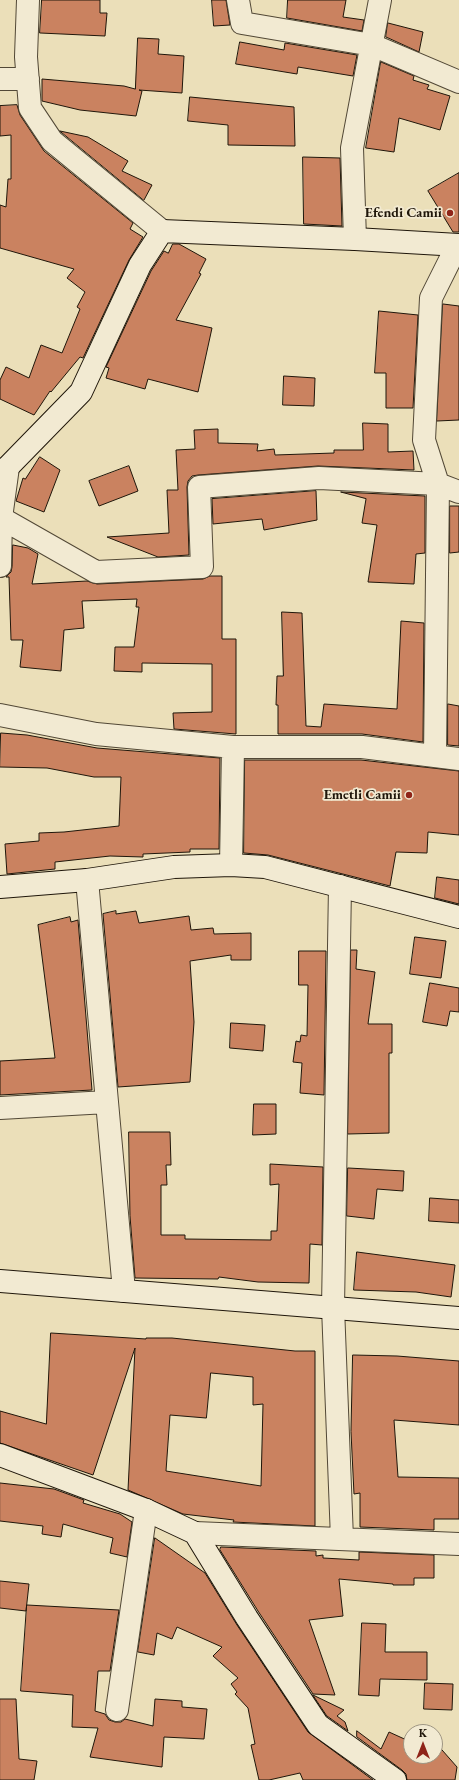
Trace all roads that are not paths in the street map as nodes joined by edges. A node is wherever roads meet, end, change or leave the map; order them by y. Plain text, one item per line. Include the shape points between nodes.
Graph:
1 (28, 0) edge
2 (238, 0) edge
3 (380, 0) edge
4 (372, 45) junction
5 (0, 79) edge
6 (28, 79) junction
7 (459, 82) edge
8 (162, 231) junction
9 (355, 239) junction
10 (458, 246) edge
11 (4, 471) edge
12 (438, 484) junction
13 (459, 492) edge
14 (1, 518) edge
15 (0, 566) edge
16 (0, 715) edge
17 (233, 747) junction
18 (435, 756) junction
19 (459, 759) edge
20 (232, 865) junction
21 (87, 880) junction
22 (340, 886) junction
23 (0, 887) edge
24 (459, 917) edge
25 (107, 1102) junction
26 (0, 1108) edge
27 (0, 1281) edge
28 (124, 1291) junction
29 (333, 1308) junction
30 (459, 1318) edge
31 (0, 1455) edge
32 (146, 1510) junction
33 (195, 1533) junction
34 (342, 1539) junction
35 (459, 1544) edge
36 (117, 1710) dead end
37 (395, 1780) edge

1 - 6 street
2 - 4 street via 242,23
3 - 4 street
4 - 7 street
4 - 9 street via 352,148
5 - 6 street
6 - 8 street via 30,108 52,141
8 - 9 street
8 - 11 street via 140,265 81,392
9 - 10 street
10 - 12 street via 431,298 424,440
11 - 14 street
12 - 13 street
12 - 14 street via 319,478 199,487 202,567 96,572
12 - 18 street
14 - 15 street
16 - 17 street via 96,734
17 - 18 street via 362,747
17 - 20 street
18 - 19 street
20 - 21 street via 174,867
20 - 22 street via 265,867
21 - 23 street
21 - 25 street
22 - 24 street
22 - 29 street
25 - 26 street
25 - 28 street
27 - 28 street
28 - 29 street
29 - 30 street
29 - 34 street
31 - 32 street
32 - 33 street
32 - 36 street
33 - 34 street
33 - 37 street via 247,1618 318,1725
34 - 35 street

